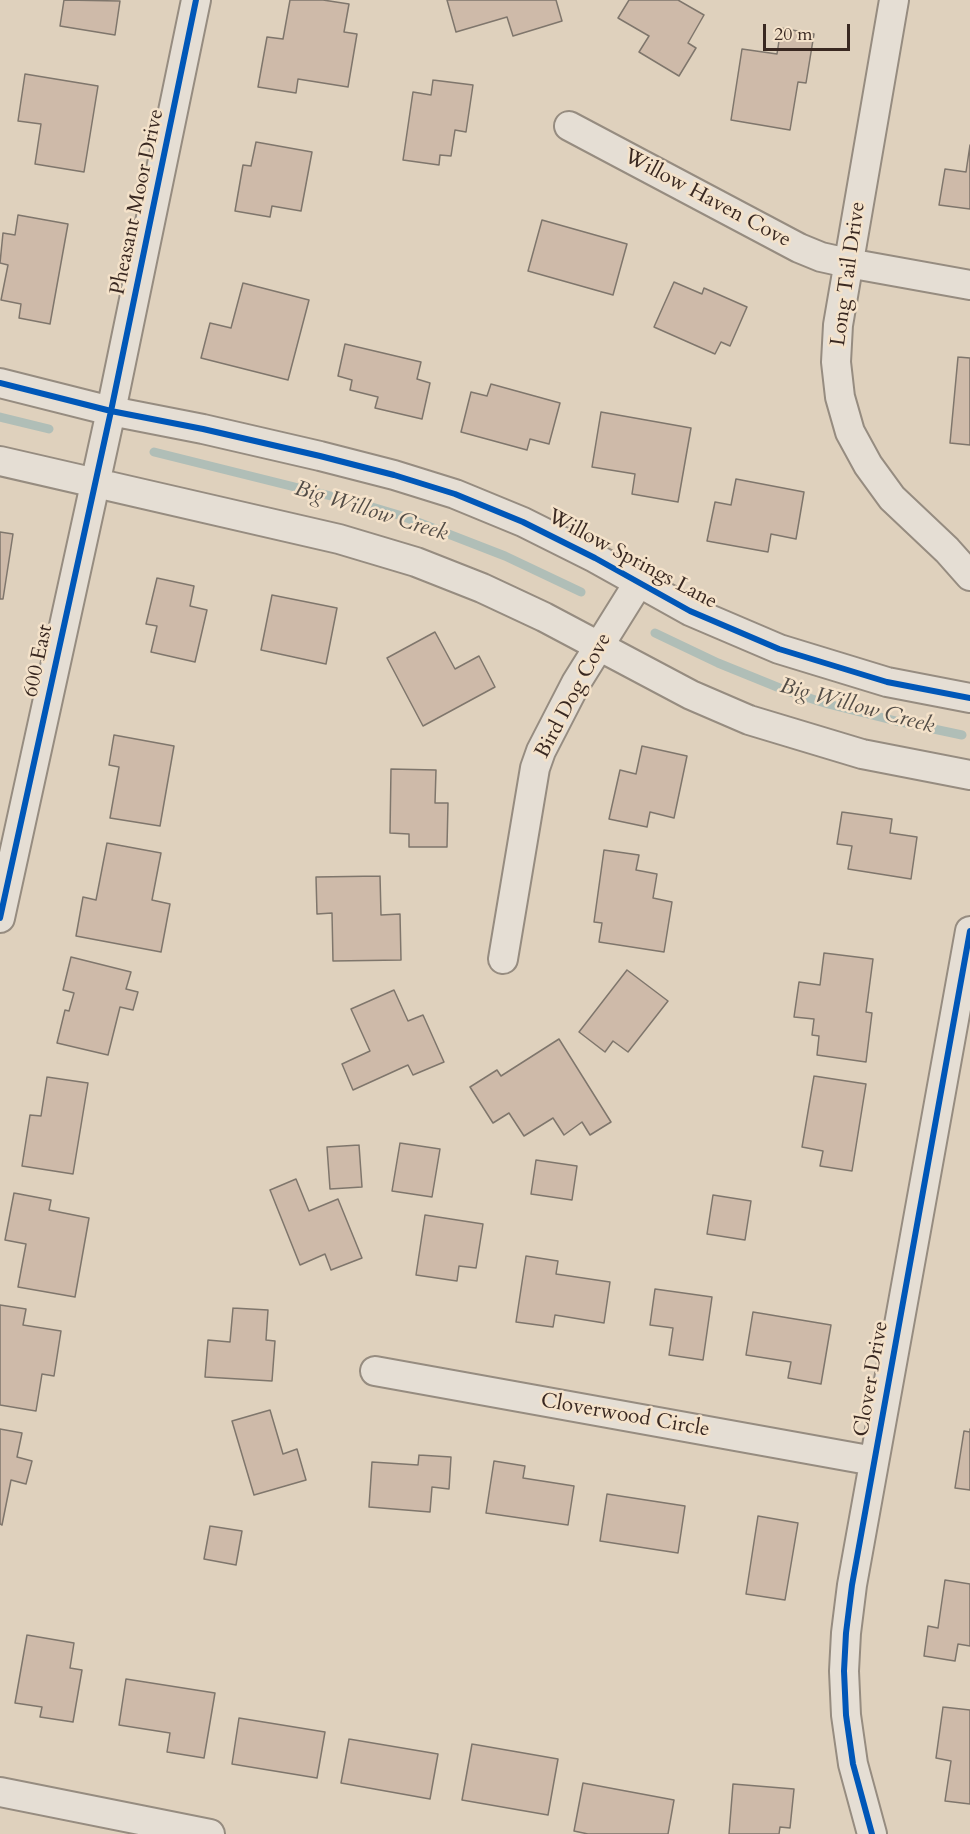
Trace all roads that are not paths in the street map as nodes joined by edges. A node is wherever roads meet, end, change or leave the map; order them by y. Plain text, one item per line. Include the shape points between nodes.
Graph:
1 (196, 0) edge
2 (894, 0) edge
3 (569, 126) dead end
4 (848, 263) junction
5 (970, 285) edge
6 (0, 383) edge
7 (111, 411) junction
8 (0, 461) edge
9 (94, 484) junction
10 (970, 576) edge
11 (639, 582) junction
12 (599, 646) junction
13 (970, 698) edge
14 (970, 775) edge
15 (0, 918) edge
16 (970, 931) edge
17 (503, 960) dead end
18 (375, 1371) dead end
19 (874, 1461) junction
20 (0, 1792) edge
21 (210, 1834) edge
22 (872, 1834) edge

1 - 7 street, Pheasant Moor Drive
2 - 4 street, Long Tail Drive
3 - 4 street, Willow Haven Cove via 774,236
4 - 5 street, Willow Haven Cove
4 - 10 street, Long Tail Drive via 836,362 850,432 892,498
6 - 7 street, Willow Springs Lane
7 - 9 street, 600 East
7 - 11 street, Willow Springs Lane via 320,456 455,494 524,522
8 - 9 street
9 - 12 street via 339,539 417,562 482,588
9 - 15 street, 600 East
11 - 12 street, Bird Dog Cove
11 - 13 street, Willow Springs Lane via 690,611 779,649 888,682
12 - 14 street via 749,720 862,754
12 - 17 street, Bird Dog Cove via 548,735 535,768
16 - 19 street, Clover Drive
18 - 19 street, Cloverwood Circle
19 - 22 street, Clover Drive via 852,1585 844,1671 853,1764
20 - 21 street

